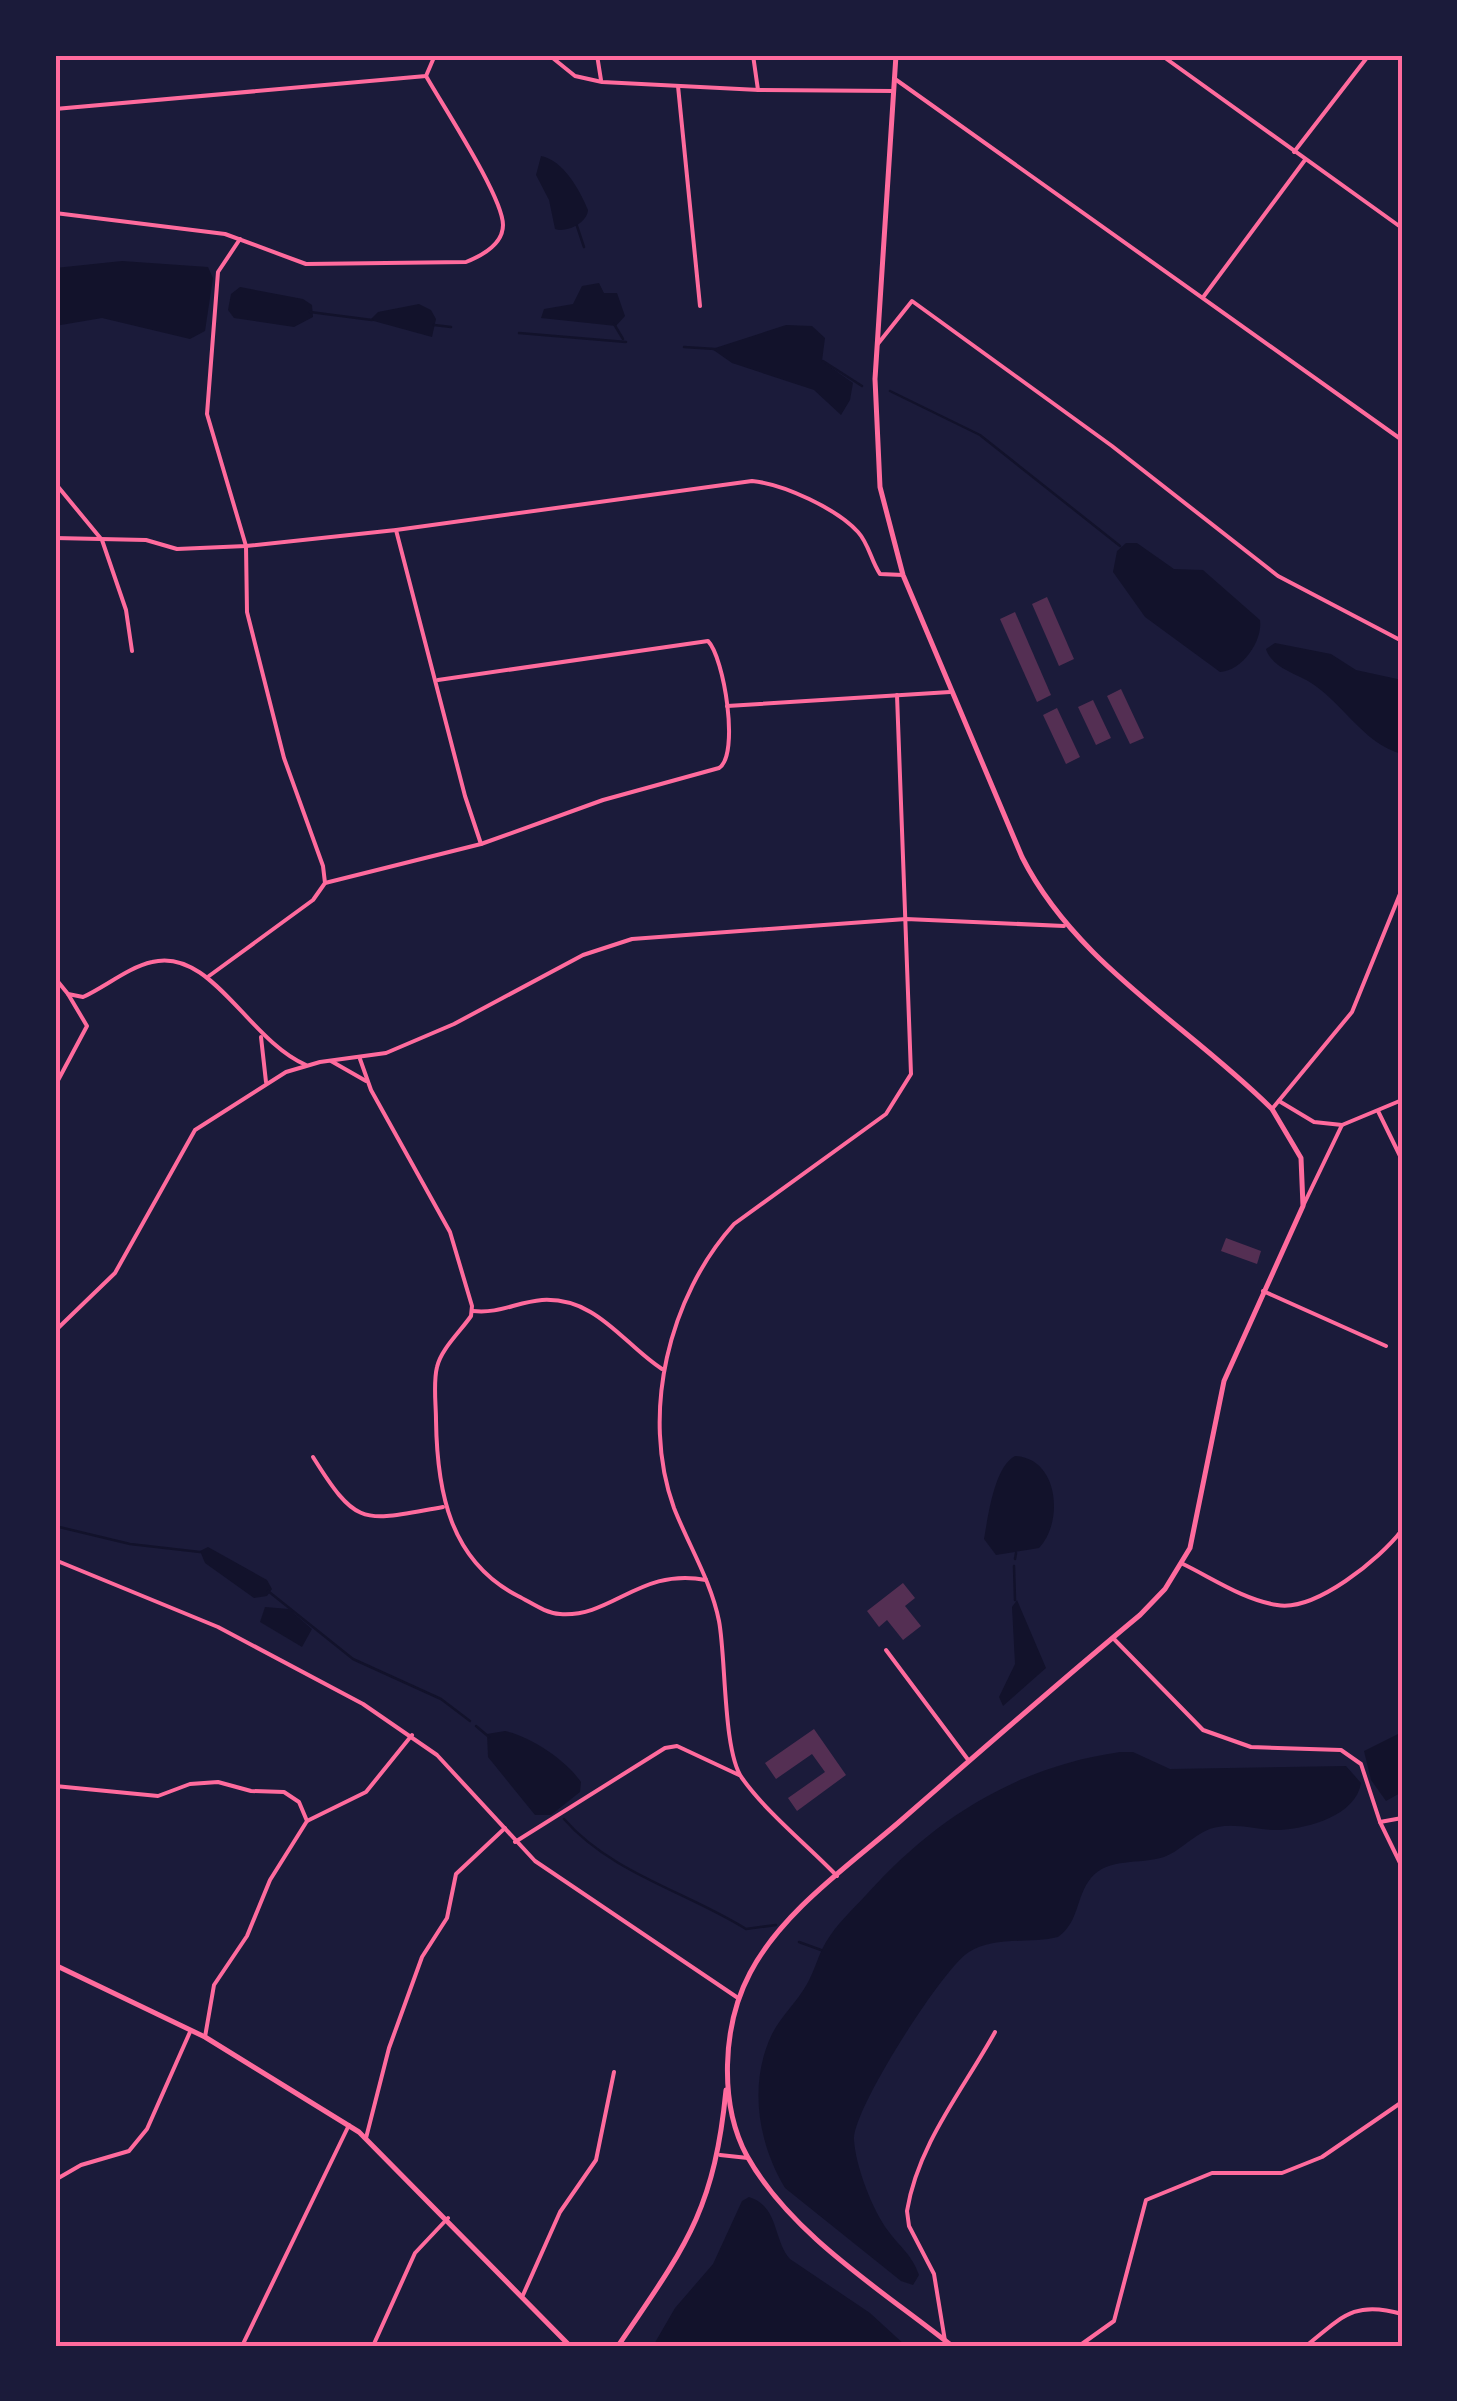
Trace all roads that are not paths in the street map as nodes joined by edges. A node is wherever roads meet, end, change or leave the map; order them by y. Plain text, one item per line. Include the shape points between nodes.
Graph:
1 (435, 55) edge
2 (549, 55) edge
3 (597, 55) edge
4 (753, 55) edge
5 (896, 55) edge
6 (1162, 55) edge
7 (1369, 55) edge
8 (426, 76) junction
9 (895, 79) junction
10 (602, 82) junction
11 (678, 86) junction
12 (758, 90) junction
13 (894, 92) junction
14 (55, 109) edge
15 (1294, 152) junction
16 (1305, 160) junction
17 (55, 213) edge
18 (1402, 228) edge
19 (240, 239) junction
20 (1204, 296) junction
21 (700, 306) dead end
22 (877, 345) junction
23 (1402, 440) edge
24 (55, 483) edge
25 (396, 530) junction
26 (55, 538) edge
27 (102, 540) junction
28 (246, 546) junction
29 (903, 575) junction
30 (1402, 641) edge
31 (132, 651) dead end
32 (438, 680) junction
33 (950, 692) junction
34 (898, 695) junction
35 (727, 706) junction
36 (481, 844) junction
37 (325, 883) junction
38 (1402, 889) edge
39 (906, 919) junction
40 (1064, 926) junction
41 (209, 976) junction
42 (55, 978) edge
43 (68, 994) junction
44 (261, 1036) junction
45 (360, 1057) junction
46 (331, 1060) junction
47 (306, 1065) junction
48 (266, 1082) junction
49 (369, 1085) junction
50 (55, 1086) edge
51 (1402, 1100) edge
52 (1279, 1102) junction
53 (1272, 1109) junction
54 (1378, 1110) junction
55 (1342, 1125) junction
56 (1402, 1160) edge
57 (1304, 1206) junction
58 (1263, 1291) junction
59 (473, 1311) junction
60 (55, 1331) edge
61 (1386, 1346) dead end
62 (662, 1369) junction
63 (312, 1457) dead end
64 (443, 1507) junction
65 (1402, 1530) edge
66 (55, 1560) edge
67 (1183, 1564) junction
68 (706, 1580) junction
69 (1112, 1638) junction
70 (886, 1650) dead end
71 (412, 1735) junction
72 (969, 1761) junction
73 (739, 1775) junction
74 (55, 1786) edge
75 (1402, 1818) edge
76 (308, 1821) junction
77 (1380, 1822) junction
78 (505, 1828) junction
79 (515, 1842) junction
80 (1402, 1867) edge
81 (837, 1876) junction
82 (55, 1965) edge
83 (739, 1999) junction
84 (190, 2031) junction
85 (995, 2032) dead end
86 (205, 2036) junction
87 (614, 2072) dead end
88 (726, 2090) junction
89 (1402, 2102) edge
90 (349, 2125) junction
91 (366, 2138) junction
92 (720, 2155) junction
93 (748, 2158) junction
94 (55, 2180) edge
95 (448, 2218) junction
96 (523, 2295) junction
97 (1402, 2314) edge
98 (945, 2340) junction
99 (242, 2346) edge
100 (373, 2346) edge
101 (570, 2346) edge
102 (618, 2346) edge
103 (952, 2346) edge
104 (1079, 2346) edge
105 (1306, 2346) edge

1 - 8 street
2 - 10 street via 569,73
3 - 10 street
4 - 12 street
5 - 9 main road
6 - 15 street
7 - 15 street
8 - 14 street
8 - 19 street via 504,224 485,254 466,262 306,264
9 - 13 main road
9 - 20 street
10 - 11 street
11 - 12 street
11 - 21 street
12 - 13 street
13 - 22 main road
15 - 16 street
16 - 18 street
16 - 20 street
17 - 19 street
19 - 28 street via 218,272 207,414
20 - 23 street
22 - 29 main road via 878,471
22 - 30 street via 912,300 1278,576
24 - 27 street
25 - 28 street
25 - 29 street via 752,481 847,522 865,541 880,574
25 - 32 street
26 - 27 street
27 - 28 street
27 - 31 street
28 - 37 street via 247,612
29 - 33 main road
32 - 35 street via 708,641 717,650
32 - 36 street
33 - 34 street
33 - 40 main road via 1022,856
34 - 35 street
34 - 39 street
35 - 36 street via 729,754 719,768
36 - 37 street
37 - 41 street via 313,900
38 - 52 street via 1352,1012
39 - 40 street
39 - 45 street via 632,939 583,955 454,1024
39 - 62 street via 911,1074 901,1094 872,1125 734,1224 714,1247 689,1291
40 - 53 main road
41 - 43 street via 175,958 147,963 83,997
41 - 44 street
42 - 43 street
43 - 50 street via 87,1026
44 - 47 street
44 - 48 street
45 - 46 street
45 - 49 street
46 - 47 street
46 - 49 street
47 - 48 street
48 - 60 street via 195,1130 115,1273
49 - 59 street via 450,1232
51 - 54 street
52 - 53 street
52 - 55 street via 1314,1122
53 - 57 main road via 1301,1158
54 - 55 street
54 - 56 street
55 - 57 street
57 - 58 main road
58 - 61 street
58 - 67 main road via 1220,1393 1196,1528
59 - 62 street via 557,1301 612,1323
59 - 64 street via 436,1370
62 - 68 street via 664,1462 673,1504
63 - 64 street via 337,1496 362,1516
64 - 68 street via 479,1571 554,1613 584,1611 661,1578
65 - 67 street via 1371,1565 1291,1605 1260,1601
66 - 71 street via 236,1636
67 - 69 main road via 1154,1602
68 - 73 street via 719,1620
69 - 72 main road
69 - 77 street via 1203,1730 1251,1747 1325,1748 1353,1756
70 - 72 street
71 - 76 street via 366,1792
71 - 78 street
72 - 81 main road
73 - 79 street via 677,1746 666,1748
73 - 81 street
74 - 76 street via 158,1796 218,1782 284,1792 299,1802
75 - 77 street
76 - 86 street via 214,1985
77 - 80 street
78 - 79 street
78 - 91 street via 454,1878 447,1918 422,1958 388,2048
79 - 83 street
81 - 83 main road via 767,1946
82 - 84 main road
83 - 88 main road
84 - 86 main road
84 - 94 street via 147,2129 130,2151 81,2164
85 - 98 street via 940,2120 906,2211 934,2274
86 - 90 main road
87 - 96 street via 596,2160 560,2212
88 - 92 main road
88 - 93 main road
89 - 104 street via 1322,2157 1282,2174 1212,2174 1146,2200 1114,2321
90 - 91 main road
90 - 99 street
91 - 95 main road
92 - 93 street
92 - 102 main road via 695,2229
93 - 98 main road via 824,2244
95 - 96 main road
95 - 100 street via 414,2253
96 - 101 main road
97 - 105 street via 1363,2307
98 - 103 main road

